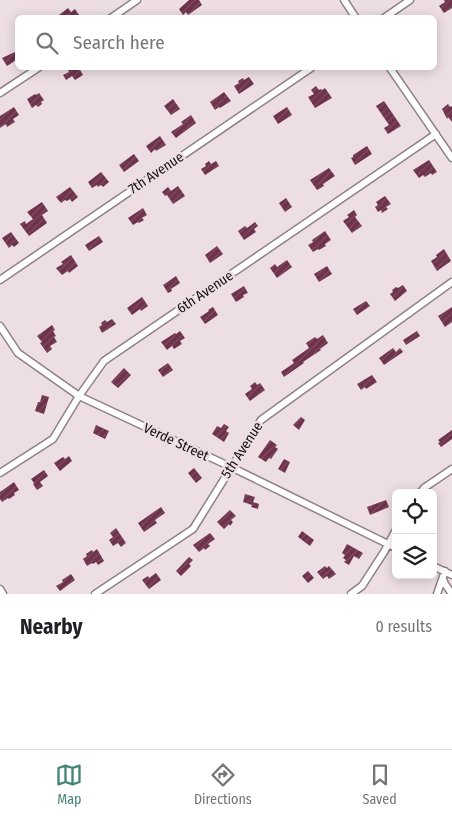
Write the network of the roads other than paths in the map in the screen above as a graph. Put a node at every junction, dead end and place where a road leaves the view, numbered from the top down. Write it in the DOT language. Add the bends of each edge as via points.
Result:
graph roads {
  1 [pos="137,0"];
  2 [pos="344,0"];
  3 [pos="410,0"];
  4 [pos="115,15"];
  5 [pos="354,15"];
  6 [pos="388,15"];
  7 [pos="35,70"];
  8 [pos="308,70"];
  9 [pos="391,70"];
  10 [pos="0,93"];
  11 [pos="436,134"];
  12 [pos="452,158"];
  13 [pos="0,280"];
  14 [pos="452,282"];
  15 [pos="0,326"];
  16 [pos="79,396"];
  17 [pos="231,467"];
  18 [pos="452,469"];
  19 [pos="0,473"];
  20 [pos="423,489"];
  21 [pos="394,534"];
  22 [pos="388,544"];
  23 [pos="392,546"];
  24 [pos="437,568"];
  25 [pos="449,573"];
  26 [pos="443,579"];
  27 [pos="0,589"];
  28 [pos="4,594"];
  29 [pos="95,594"];
  30 [pos="350,594"];
  31 [pos="436,594"];
  32 [pos="452,594"];
  1 -- 4 [label="street"];
  2 -- 5 [label="street"];
  3 -- 6 [label="street"];
  7 -- 10 [label="street"];
  8 -- 13 [label="street, 7th Avenue"];
  9 -- 11 [label="street"];
  11 -- 12 [label="street"];
  11 -- 16 [label="street, 6th Avenue" via="104,361"];
  14 -- 17 [label="street, 5th Avenue" via="261,420"];
  15 -- 16 [label="street, Verde Street" via="18,353"];
  16 -- 17 [label="street, Verde Street"];
  16 -- 19 [label="street, 6th Avenue" via="53,439"];
  17 -- 22 [label="street, Verde Street"];
  17 -- 29 [label="street, 5th Avenue" via="193,529"];
  18 -- 20 [label="street"];
  21 -- 22 [label="street"];
  22 -- 23 [label="street, Verde Street"];
  22 -- 30 [label="street" via="362,586"];
  24 -- 25 [label="street"];
  25 -- 26 [label="street"];
  26 -- 31 [label="street"];
  26 -- 32 [label="street"];
  27 -- 28 [label="street"];
}
